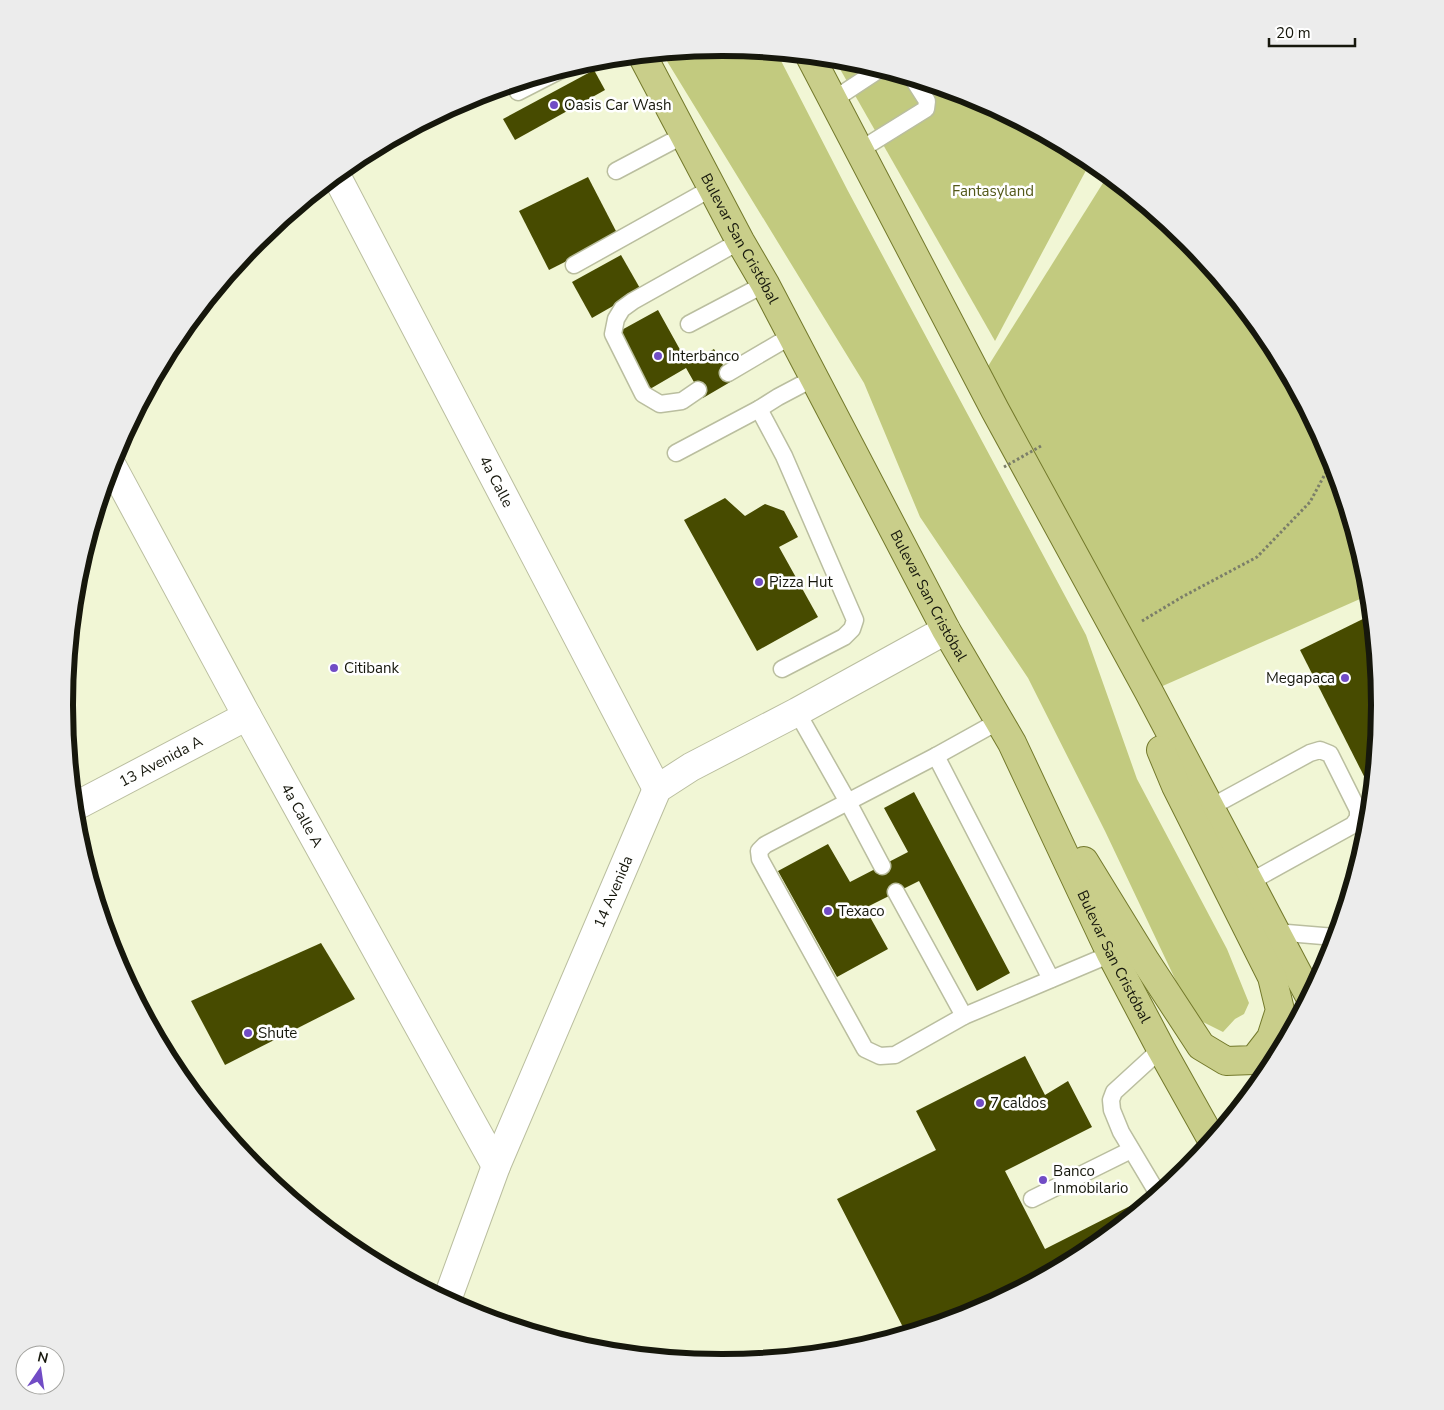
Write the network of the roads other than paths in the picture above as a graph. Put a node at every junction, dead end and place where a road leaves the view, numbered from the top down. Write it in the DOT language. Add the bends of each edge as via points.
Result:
graph roads {
  1 [pos="645,61"];
  2 [pos="814,63"];
  3 [pos="872,74"];
  4 [pos="531,85"];
  5 [pos="917,87"];
  6 [pos="518,92"];
  7 [pos="833,100"];
  8 [pos="684,135"];
  9 [pos="860,150"];
  10 [pos="616,171"];
  11 [pos="339,181"];
  12 [pos="712,188"];
  13 [pos="740,241"];
  14 [pos="574,265"];
  15 [pos="765,284"];
  16 [pos="689,324"];
  17 [pos="792,336"];
  18 [pos="728,373"];
  19 [pos="814,378"];
  20 [pos="698,390"];
  21 [pos="759,409"];
  22 [pos="676,453"];
  23 [pos="117,473"];
  24 [pos="1111,624"];
  25 [pos="946,630"];
  26 [pos="782,669"];
  27 [pos="796,712"];
  28 [pos="247,716"];
  29 [pos="1005,732"];
  30 [pos="936,756"];
  31 [pos="657,789"];
  32 [pos="848,802"];
  33 [pos="81,803"];
  34 [pos="1209,808"];
  35 [pos="882,866"];
  36 [pos="1248,883"];
  37 [pos="896,892"];
  38 [pos="1276,932"];
  39 [pos="1327,936"];
  40 [pos="1111,954"];
  41 [pos="1051,979"];
  42 [pos="1306,988"];
  43 [pos="964,1016"];
  44 [pos="1161,1049"];
  45 [pos="1209,1134"];
  46 [pos="1131,1150"];
  47 [pos="496,1166"];
  48 [pos="1155,1189"];
  49 [pos="1032,1199"];
  50 [pos="449,1293"];
  1 -- 8 [label="main road, Bulevar San Cristóbal"];
  2 -- 7 [label="main road"];
  3 -- 7 [label="lane"];
  4 -- 6 [label="lane"];
  5 -- 9 [label="lane" via="927,101 926,109"];
  7 -- 9 [label="main road"];
  8 -- 10 [label="lane"];
  8 -- 12 [label="main road, Bulevar San Cristóbal"];
  9 -- 24 [label="main road"];
  11 -- 31 [label="street, 4a Calle"];
  12 -- 13 [label="main road, Bulevar San Cristóbal"];
  12 -- 14 [label="lane"];
  13 -- 15 [label="main road, Bulevar San Cristóbal"];
  13 -- 20 [label="lane" via="633,301 616,318 613,334 643,394 660,404 682,401"];
  15 -- 16 [label="lane"];
  15 -- 17 [label="main road, Bulevar San Cristóbal"];
  17 -- 18 [label="lane"];
  17 -- 19 [label="main road, Bulevar San Cristóbal"];
  19 -- 21 [label="lane"];
  19 -- 25 [label="main road, Bulevar San Cristóbal"];
  21 -- 22 [label="lane"];
  21 -- 26 [label="lane" via="784,456 855,620 844,637"];
  23 -- 28 [label="street, 4a Calle A"];
  24 -- 29 [label="main road" via="1176,786 1272,977 1280,1010 1271,1038 1254,1060 1226,1061 1201,1046"];
  24 -- 34 [label="main road"];
  25 -- 27 [label="street"];
  25 -- 29 [label="main road, Bulevar San Cristóbal"];
  27 -- 31 [label="street" via="691,767"];
  27 -- 32 [label="lane"];
  28 -- 33 [label="street, 13 Avenida A"];
  28 -- 47 [label="street, 4a Calle A"];
  29 -- 30 [label="lane"];
  29 -- 40 [label="main road, Bulevar San Cristóbal"];
  30 -- 32 [label="lane"];
  30 -- 41 [label="lane"];
  31 -- 47 [label="street, 14 Avenida"];
  32 -- 35 [label="lane"];
  32 -- 43 [label="lane" via="765,845 759,851 760,859 865,1049 880,1056 895,1055"];
  34 -- 36 [label="main road"];
  34 -- 36 [label="lane" via="1310,753 1320,750 1330,754 1358,810 1358,818 1353,825"];
  36 -- 38 [label="main road"];
  37 -- 43 [label="lane"];
  38 -- 39 [label="lane"];
  38 -- 42 [label="main road"];
  40 -- 41 [label="lane"];
  40 -- 44 [label="main road, Bulevar San Cristóbal"];
  41 -- 43 [label="lane"];
  44 -- 45 [label="main road, Bulevar San Cristóbal"];
  44 -- 46 [label="lane" via="1114,1092 1112,1110"];
  46 -- 48 [label="lane"];
  46 -- 49 [label="lane"];
  47 -- 50 [label="street, 14 Avenida"];
}
